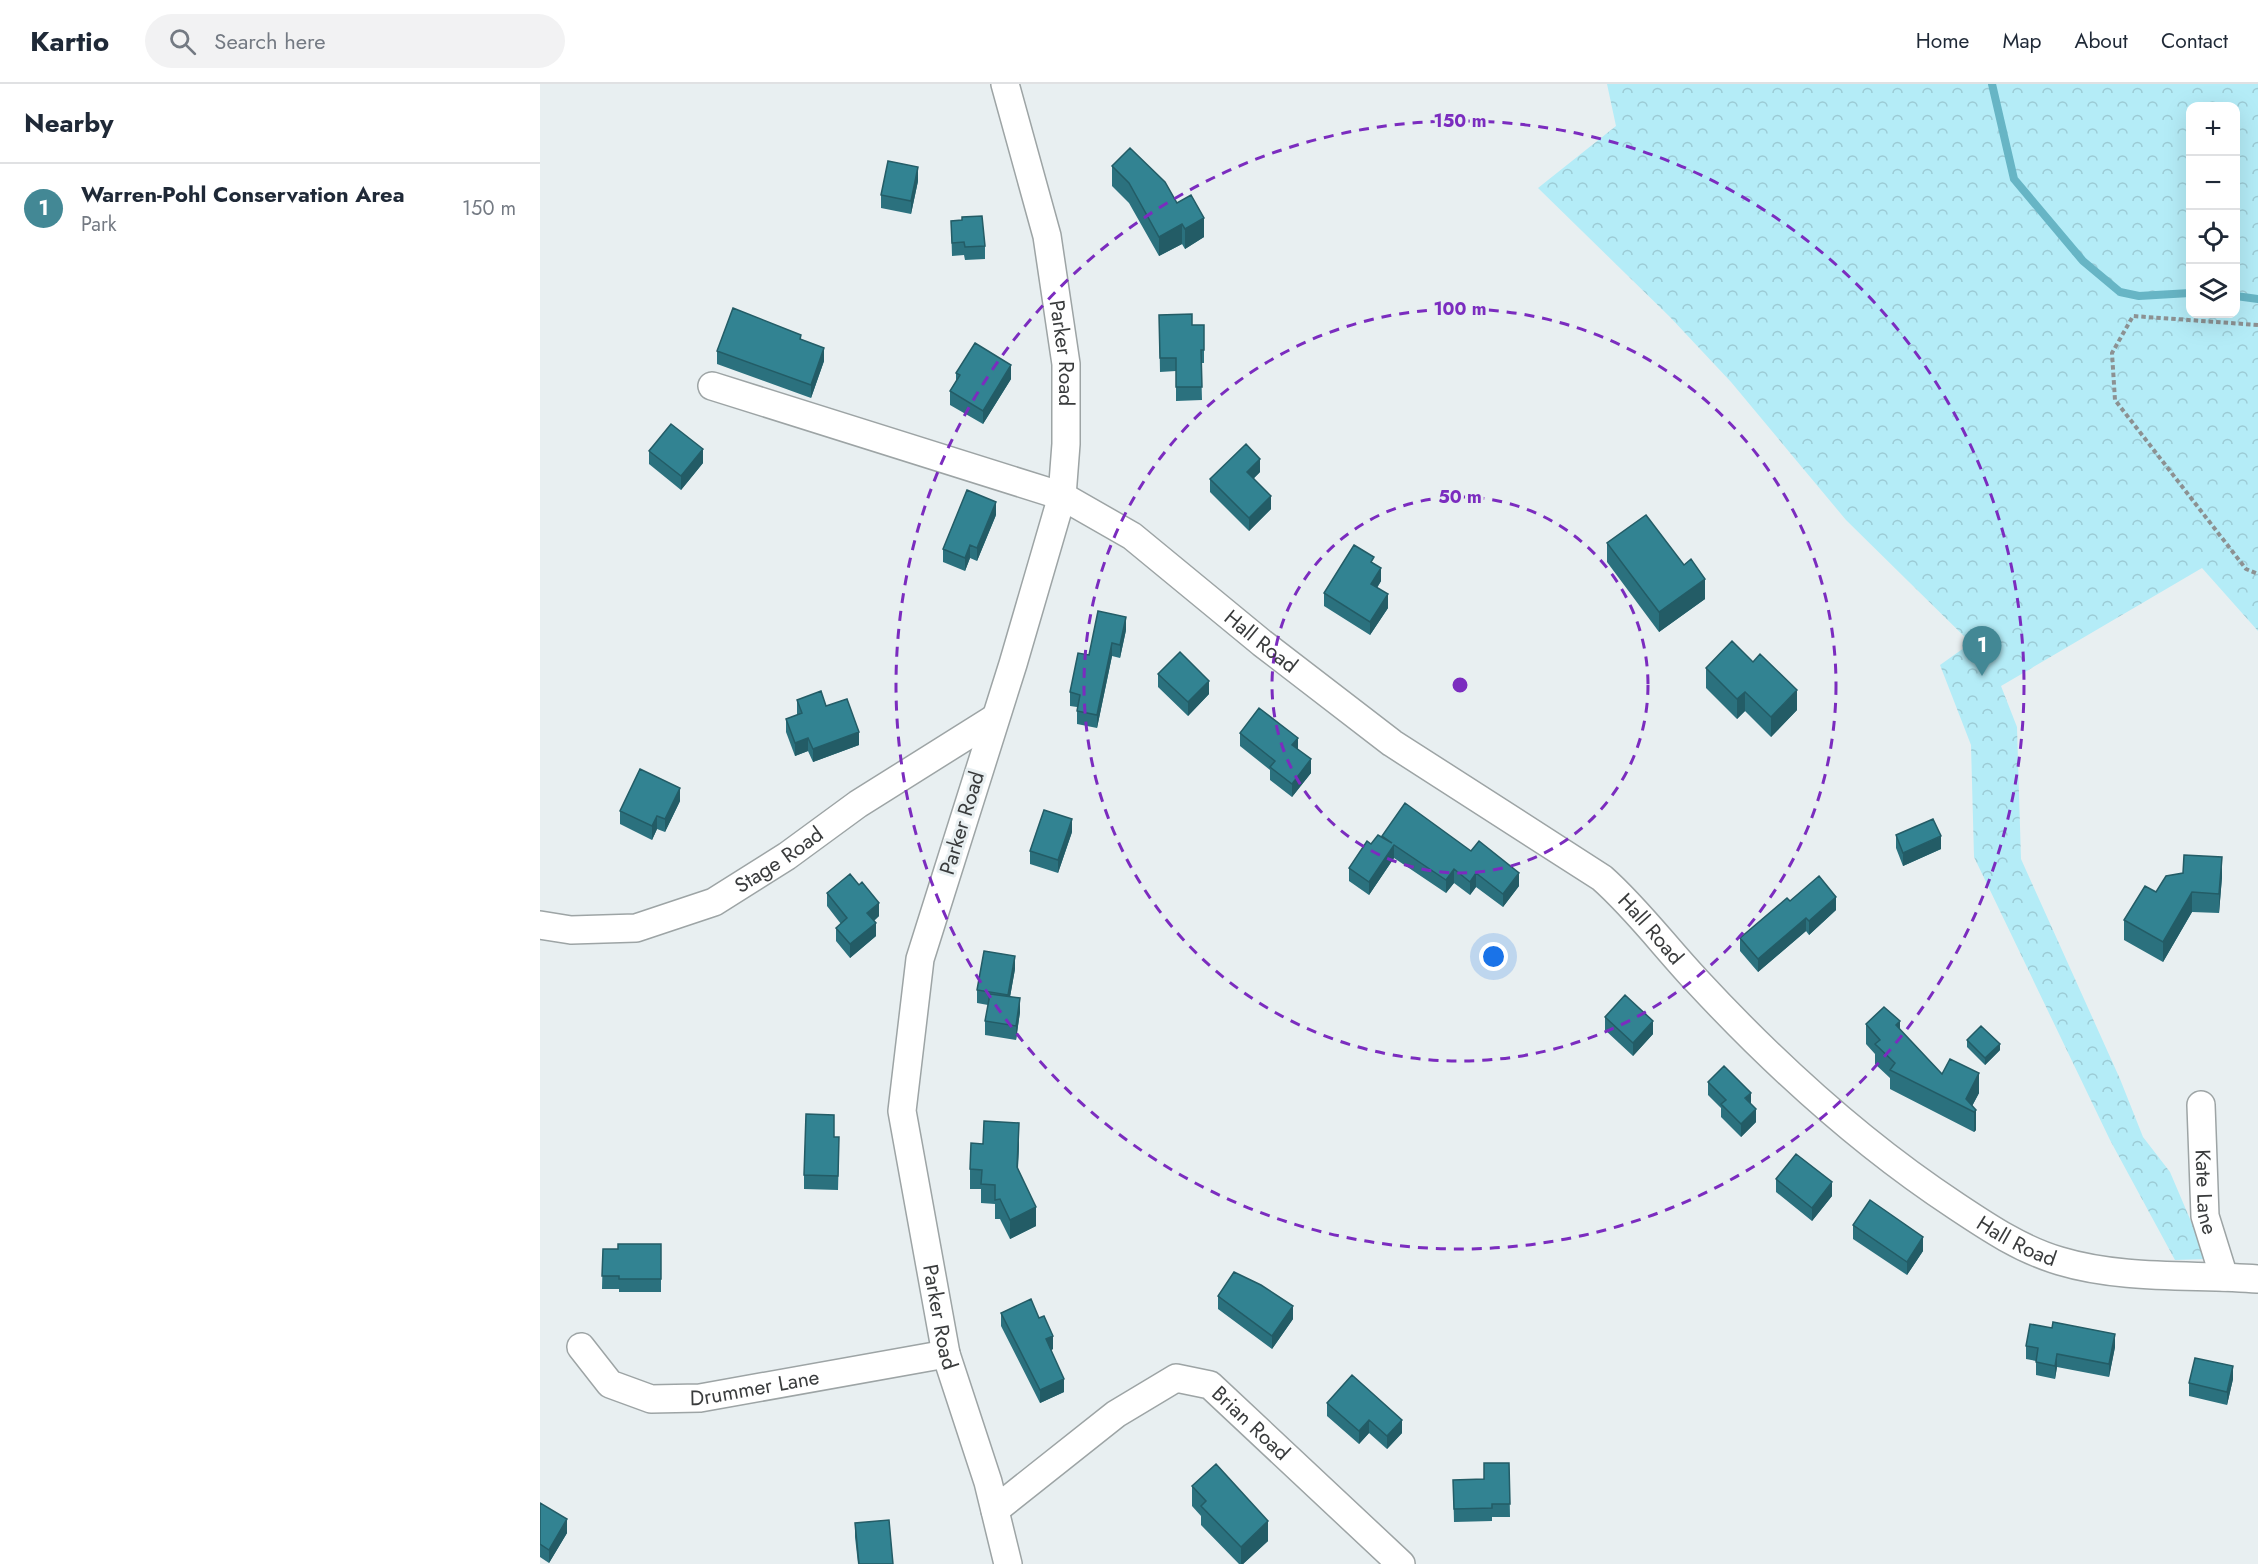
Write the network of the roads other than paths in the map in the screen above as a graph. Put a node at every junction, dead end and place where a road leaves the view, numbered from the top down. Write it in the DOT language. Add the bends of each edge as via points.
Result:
graph roads {
  1 [pos="1005,84"];
  2 [pos="712,386"];
  3 [pos="1062,496"];
  4 [pos="995,718"];
  5 [pos="540,925"];
  6 [pos="2201,1105"];
  7 [pos="2224,1277"];
  8 [pos="2258,1279"];
  9 [pos="581,1347"];
  10 [pos="946,1354"];
  11 [pos="995,1510"];
  12 [pos="1008,1564"];
  13 [pos="1401,1564"];
  1 -- 3 [label="street, Parker Road" via="1047,236 1066,364"];
  2 -- 3 [label="street, Hall Road"];
  3 -- 4 [label="street, Parker Road"];
  3 -- 7 [label="street, Hall Road" via="1132,536 1392,744 1602,878 1626,900 1698,984 1825,1108 1926,1186 2004,1237 2059,1261 2122,1272"];
  4 -- 5 [label="street, Stage Road" via="858,804 787,856 714,902 636,928 571,930"];
  4 -- 10 [label="street, Parker Road" via="920,960 902,1111"];
  6 -- 7 [label="street, Kate Lane" via="2205,1216"];
  7 -- 8 [label="street, Hall Road"];
  9 -- 10 [label="street, Drummer Lane" via="610,1384 651,1399 700,1398"];
  10 -- 11 [label="street, Parker Road"];
  11 -- 12 [label="street, Parker Road"];
  11 -- 13 [label="street, Brian Road" via="1116,1414 1176,1378 1210,1385"];
}
